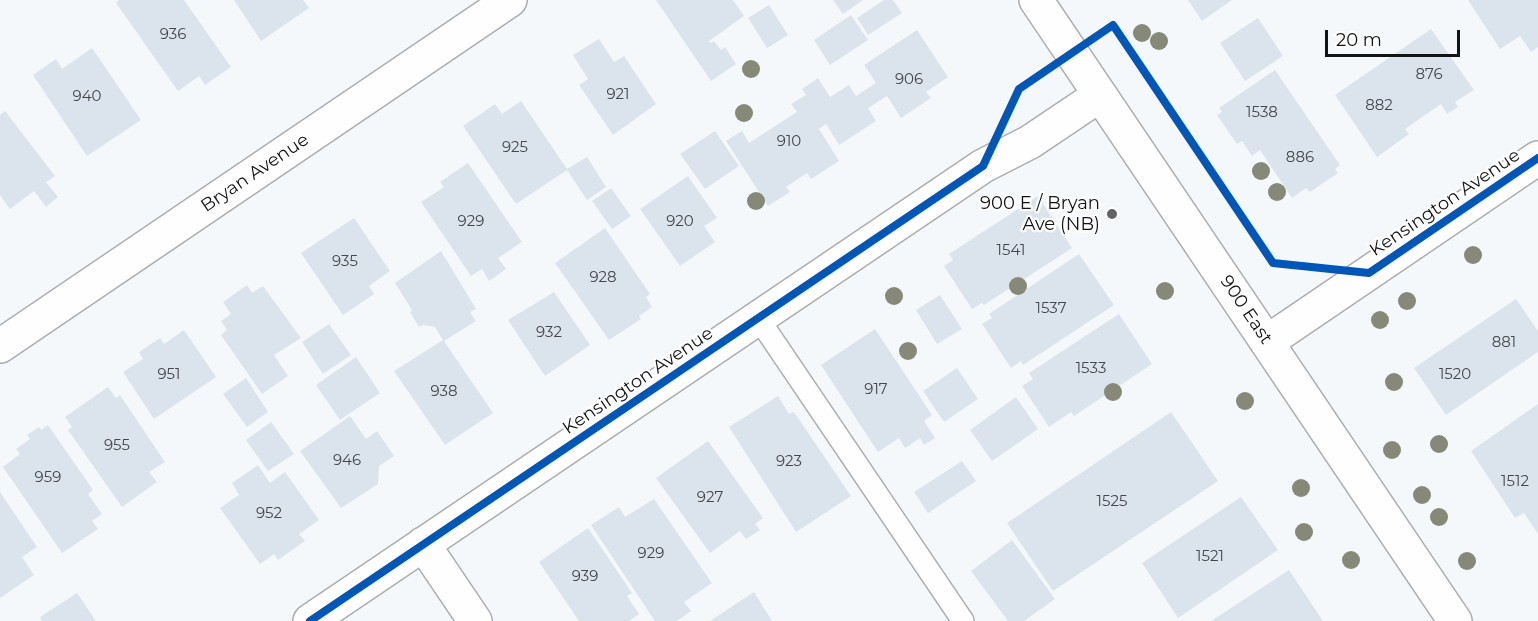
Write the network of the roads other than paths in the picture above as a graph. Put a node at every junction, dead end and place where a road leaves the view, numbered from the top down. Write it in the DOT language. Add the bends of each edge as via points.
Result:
graph roads {
  1 [pos="510,0"];
  2 [pos="1036,0"];
  3 [pos="1100,95"];
  4 [pos="1538,158"];
  5 [pos="758,318"];
  6 [pos="1267,342"];
  7 [pos="0,346"];
  8 [pos="423,544"];
  9 [pos="310,621"];
  10 [pos="475,621"];
  11 [pos="963,621"];
  12 [pos="1455,621"];
  1 -- 7 [label="street, Bryan Avenue"];
  2 -- 3 [label="street, 900 East"];
  3 -- 5 [label="street, Kensington Avenue" via="1030,142 983,166"];
  3 -- 6 [label="street, 900 East"];
  4 -- 6 [label="street, Kensington Avenue"];
  5 -- 8 [label="street, Kensington Avenue"];
  5 -- 11 [label="lane"];
  6 -- 12 [label="street, 900 East"];
  8 -- 9 [label="street, Kensington Avenue"];
  8 -- 10 [label="street"];
}
